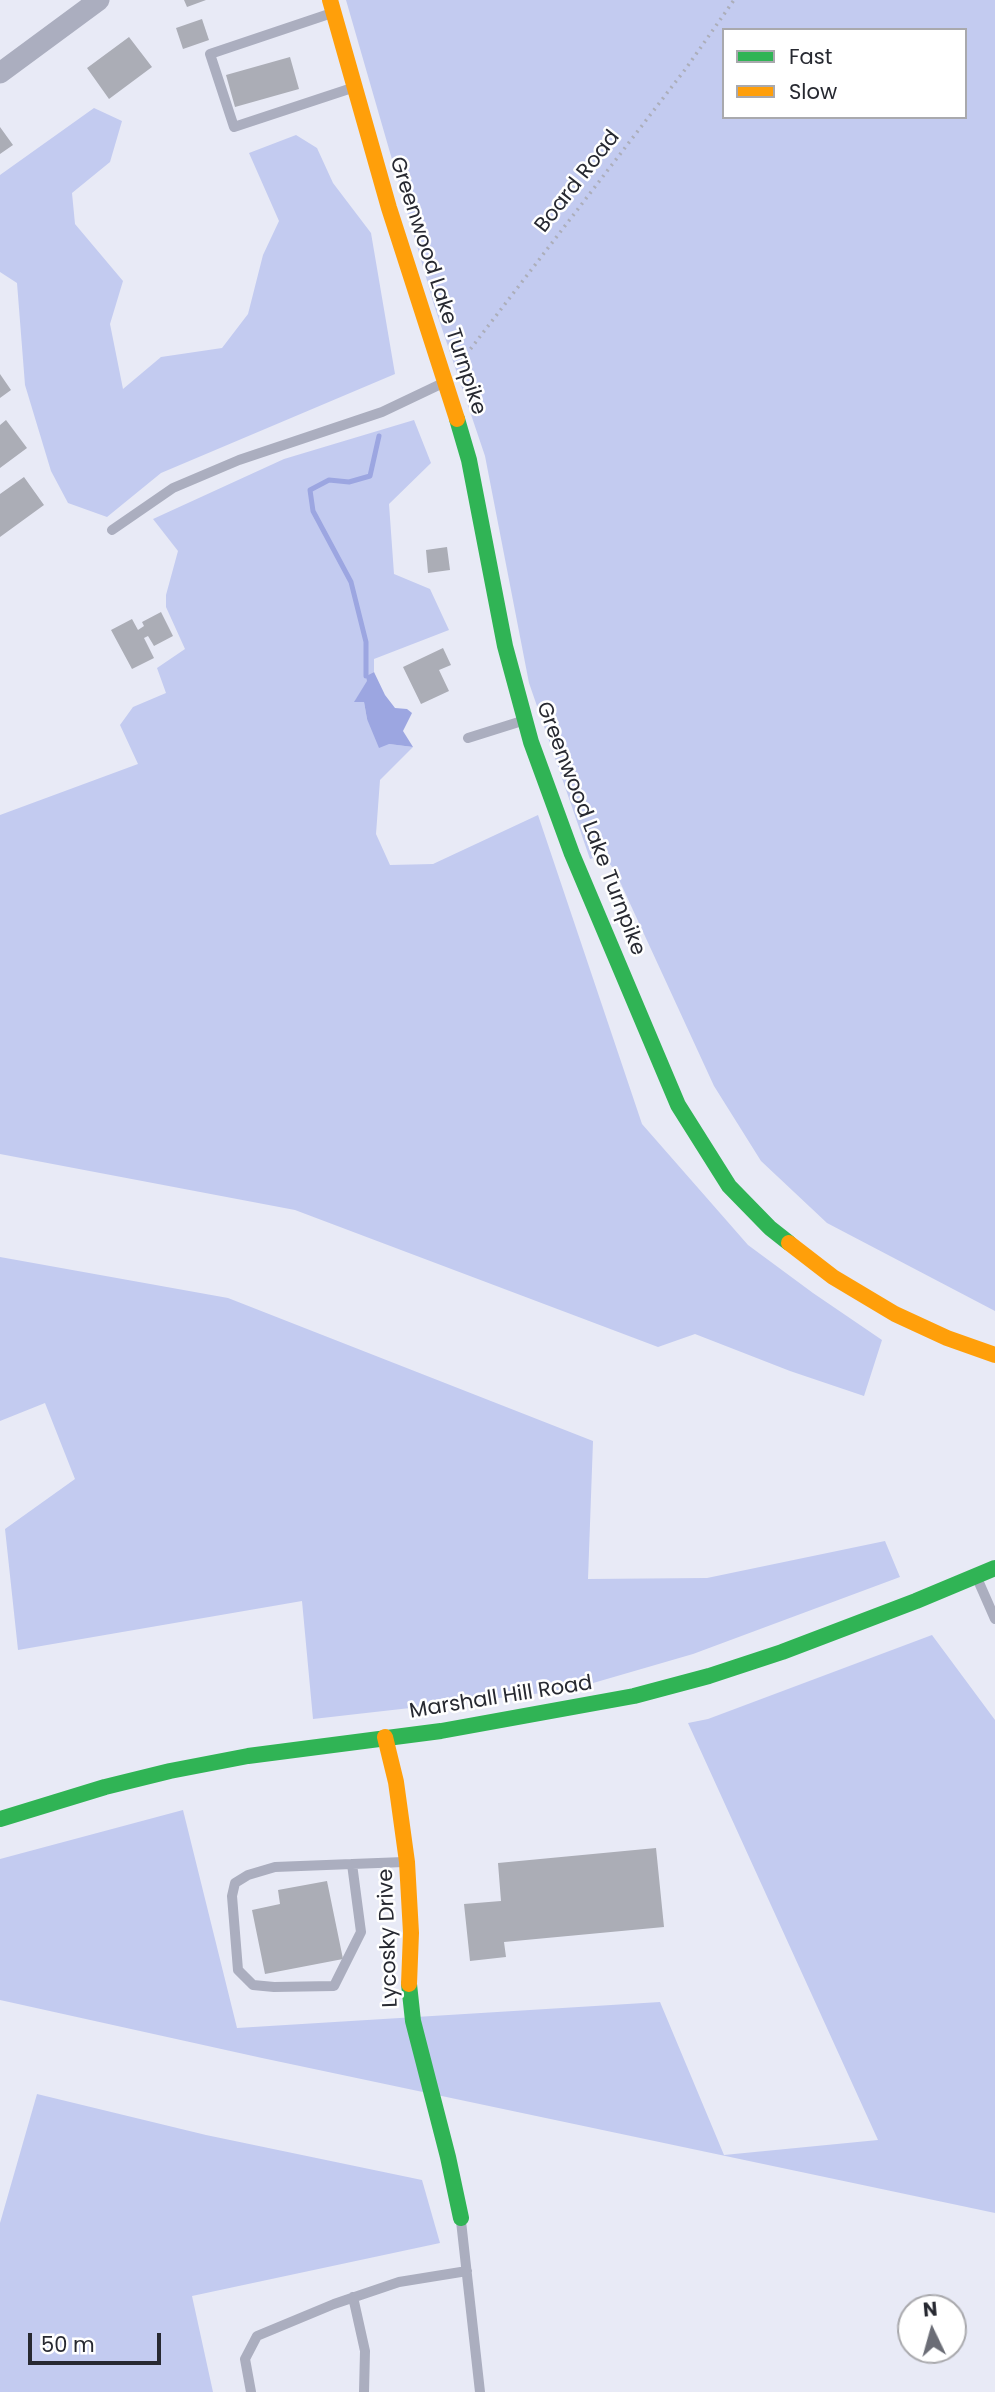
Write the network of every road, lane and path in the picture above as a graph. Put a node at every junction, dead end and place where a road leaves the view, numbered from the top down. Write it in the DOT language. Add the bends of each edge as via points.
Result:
graph roads {
  1 [pos="99,0"];
  2 [pos="734,0"];
  3 [pos="332,6"];
  4 [pos="0,73"];
  5 [pos="355,87"];
  6 [pos="445,382"];
  7 [pos="112,530"];
  8 [pos="524,720"];
  9 [pos="468,738"];
  10 [pos="995,1355"];
  11 [pos="995,1568"];
  12 [pos="976,1576"];
  13 [pos="995,1619"];
  14 [pos="385,1737"];
  15 [pos="0,1819"];
  16 [pos="407,1862"];
  17 [pos="352,1864"];
  18 [pos="461,2218"];
  19 [pos="467,2271"];
  20 [pos="353,2297"];
  21 [pos="251,2392"];
  22 [pos="364,2392"];
  23 [pos="480,2392"];
  1 -- 4 [label="street"];
  2 -- 6 [label="path, Board Road"];
  3 -- 5 [label="main road, Greenwood Lake Turnpike"];
  3 -- 5 [label="lane" via="209,54 234,127"];
  5 -- 6 [label="main road, Greenwood Lake Turnpike"];
  6 -- 7 [label="lane" via="382,412 239,460 173,488"];
  6 -- 8 [label="main road, Greenwood Lake Turnpike" via="469,460"];
  8 -- 9 [label="lane"];
  8 -- 10 [label="main road, Greenwood Lake Turnpike" via="572,855 659,1063 678,1105 729,1186 770,1228 833,1277 895,1314"];
  11 -- 12 [label="main road, Marshall Hill Road"];
  12 -- 13 [label="lane"];
  12 -- 14 [label="main road, Marshall Hill Road" via="709,1676 538,1715"];
  14 -- 15 [label="main road, Marshall Hill Road" via="170,1771"];
  14 -- 16 [label="main road, Lycosky Drive"];
  16 -- 17 [label="lane"];
  16 -- 18 [label="main road, Lycosky Drive" via="413,2021"];
  17 -- 17 [label="lane" via="361,1932 334,1986 253,1985 238,1970 235,1883 275,1867"];
  18 -- 19 [label="lane"];
  19 -- 20 [label="lane" via="399,2282"];
  19 -- 23 [label="lane"];
  20 -- 21 [label="lane" via="257,2336 245,2359"];
  20 -- 22 [label="lane" via="365,2351"];
}
